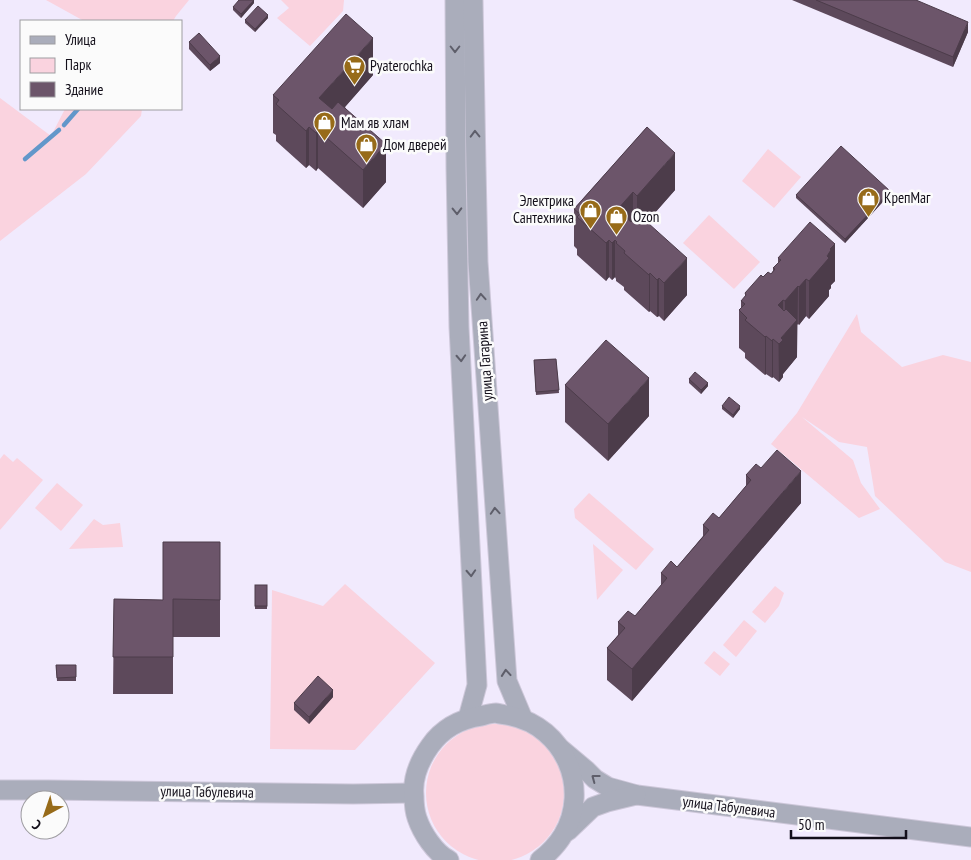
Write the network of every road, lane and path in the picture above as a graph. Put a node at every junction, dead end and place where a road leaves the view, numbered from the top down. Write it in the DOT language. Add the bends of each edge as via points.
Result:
graph roads {
  1 [pos="455,0"];
  2 [pos="473,0"];
  3 [pos="468,718"];
  4 [pos="523,719"];
  5 [pos="561,749"];
  6 [pos="0,790"];
  7 [pos="413,793"];
  8 [pos="637,795"];
  9 [pos="563,836"];
  10 [pos="971,836"];
  11 [pos="446,859"];
  12 [pos="540,860"];
  1 -- 3 [label="street, улица Гагарина, one-way" via="459,327 477,685"];
  4 -- 2 [label="street, улица Гагарина, one-way" via="507,681 478,262"];
  3 -- 4 [label="street" via="496,713"];
  3 -- 7 [label="street" via="450,726 423,755"];
  4 -- 5 [label="street" via="544,731"];
  8 -- 5 [label="street, улица Табулевича, one-way" via="608,787"];
  5 -- 9 [label="street" via="574,783 574,801"];
  6 -- 7 [label="street, улица Табулевича"];
  7 -- 11 [label="street" via="420,825 428,840"];
  8 -- 9 [label="street, улица Табулевича" via="592,807"];
  8 -- 10 [label="street, улица Табулевича"];
  9 -- 12 [label="street, улица Табулевича"];
}
